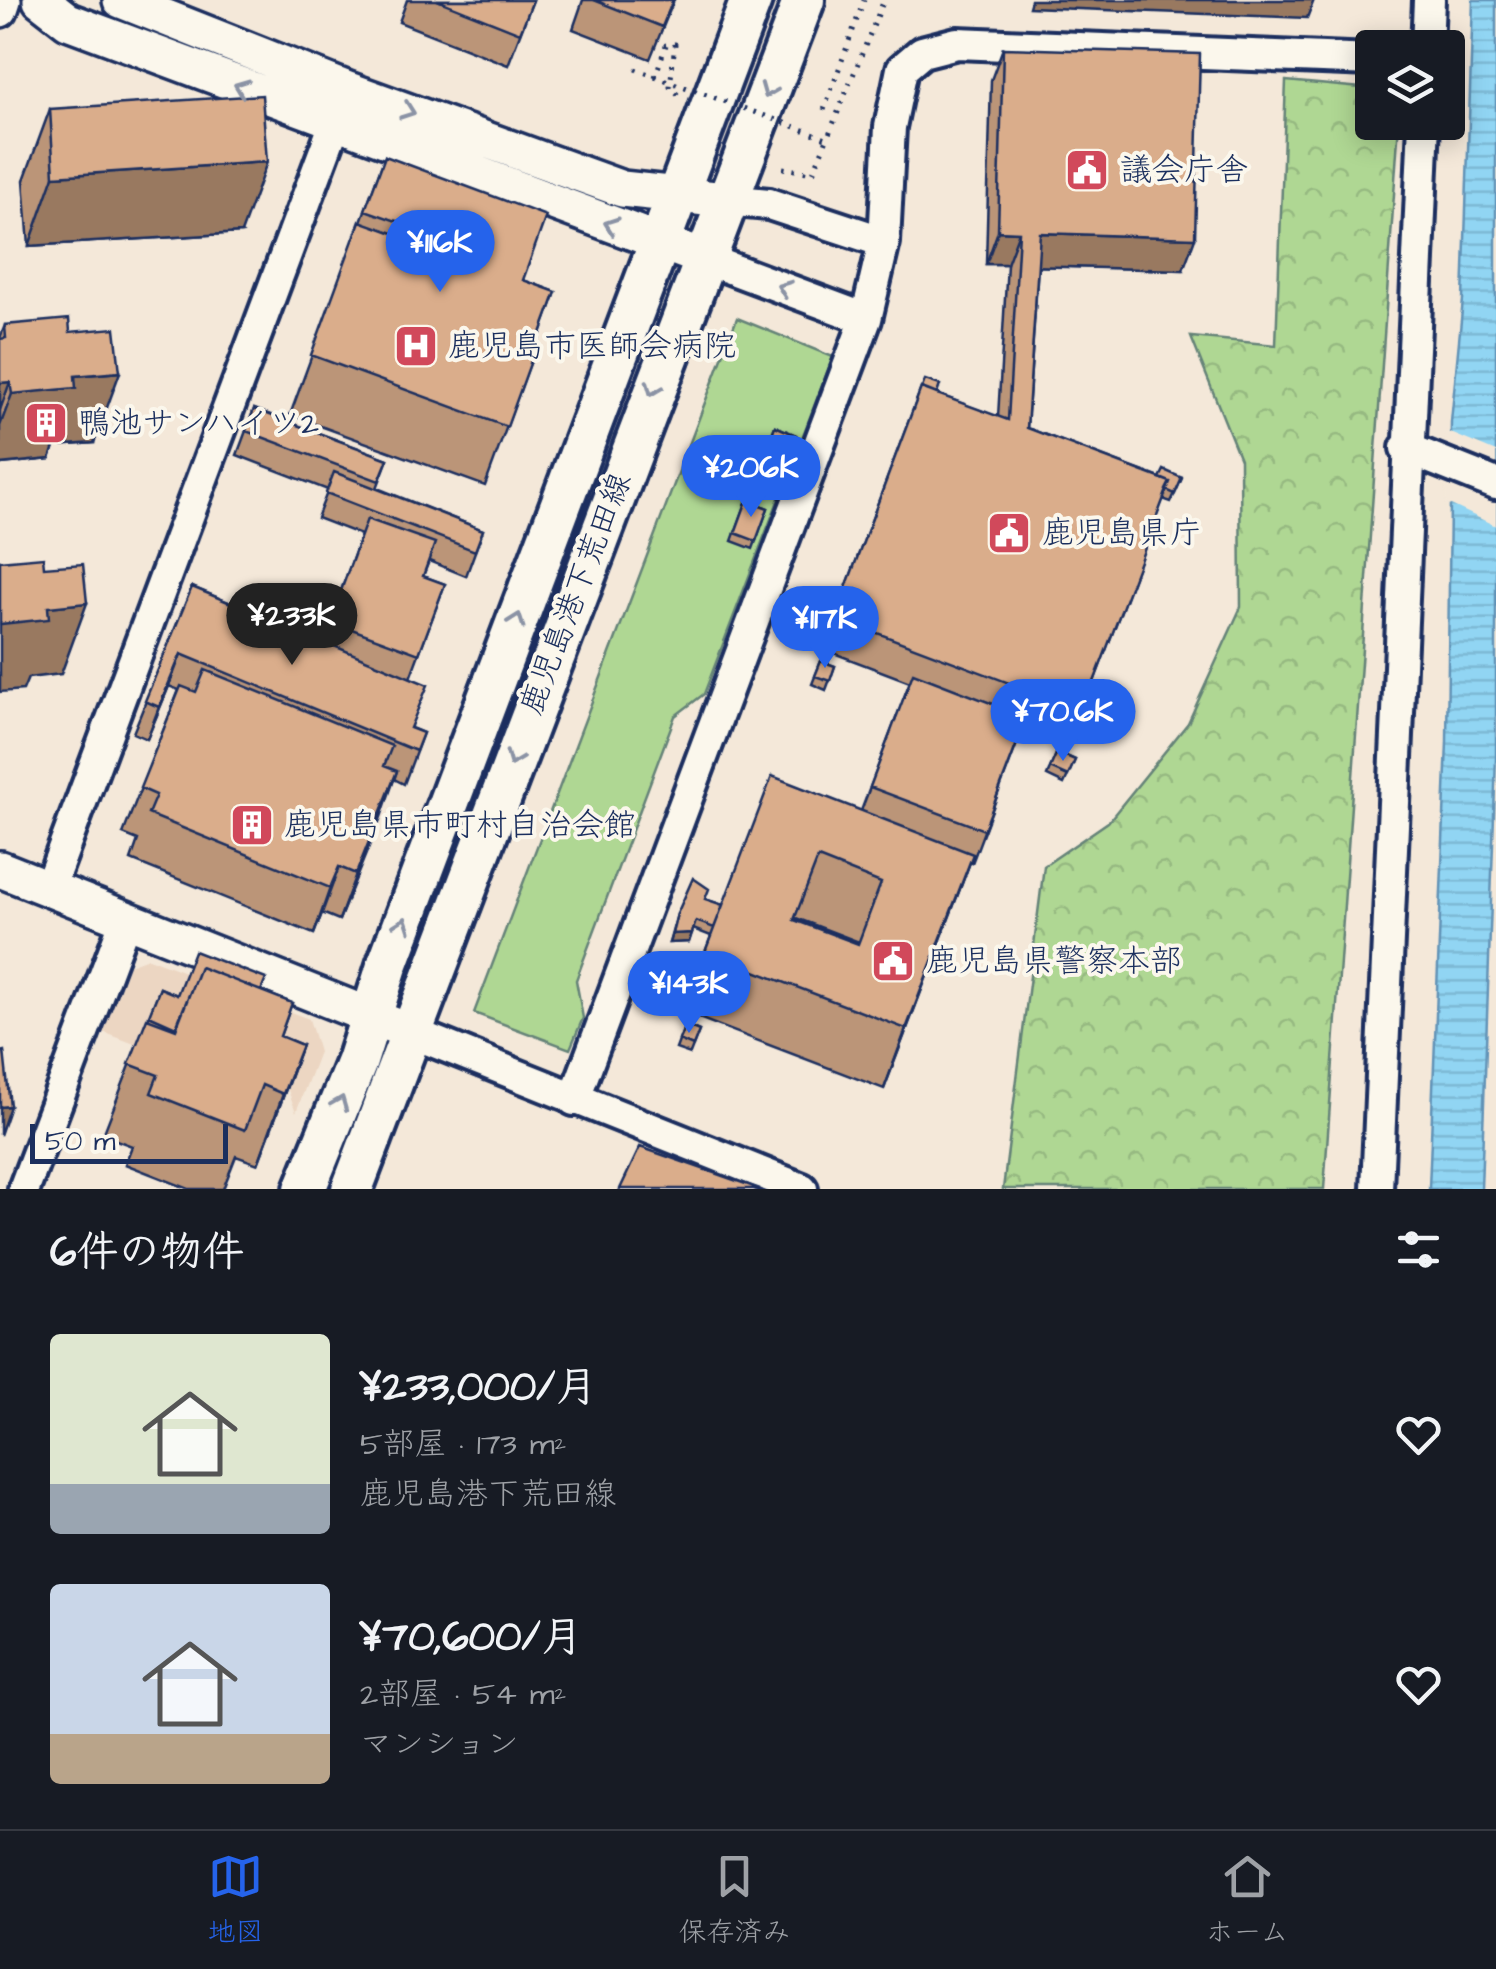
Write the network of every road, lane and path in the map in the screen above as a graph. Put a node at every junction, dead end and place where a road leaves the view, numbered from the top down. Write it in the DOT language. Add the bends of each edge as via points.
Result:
graph roads {
  1 [pos="3,0"];
  2 [pos="41,0"];
  3 [pos="121,0"];
  4 [pos="752,0"];
  5 [pos="804,0"];
  6 [pos="864,0"];
  7 [pos="884,0"];
  8 [pos="1429,0"];
  9 [pos="0,8"];
  10 [pos="1428,30"];
  11 [pos="1355,59"];
  12 [pos="635,69"];
  13 [pos="655,77"];
  14 [pos="348,90"];
  15 [pos="685,102"];
  16 [pos="824,110"];
  17 [pos="335,124"];
  18 [pos="829,139"];
  19 [pos="1424,140"];
  20 [pos="782,168"];
  21 [pos="678,194"];
  22 [pos="725,200"];
  23 [pos="884,242"];
  24 [pos="660,243"];
  25 [pos="703,258"];
  26 [pos="866,319"];
  27 [pos="1420,454"];
  28 [pos="1496,484"];
  29 [pos="0,869"];
  30 [pos="49,888"];
  31 [pos="126,918"];
  32 [pos="371,1016"];
  33 [pos="410,1032"];
  34 [pos="574,1100"];
  35 [pos="24,1189"];
  36 [pos="305,1189"];
  37 [pos="352,1189"];
  38 [pos="802,1189"];
  39 [pos="1377,1189"];
  1 -- 9 [label="street"];
  17 -- 2 [label="street, one-way" via="68,21"];
  3 -- 14 [label="street"];
  4 -- 21 [label="main road, 鹿児島港下荒田線"];
  5 -- 22 [label="main road, 鹿児島港下荒田線, one-way"];
  6 -- 16 [label="path"];
  7 -- 18 [label="path"];
  8 -- 10 [label="street"];
  11 -- 23 [label="street" via="940,45 910,58 898,84"];
  12 -- 13 [label="path, bridge"];
  13 -- 15 [label="path" via="666,45 675,44 670,87"];
  13 -- 18 [label="path, bridge"];
  14 -- 17 [label="street"];
  14 -- 21 [label="street, one-way" via="622,189"];
  24 -- 17 [label="street, one-way"];
  17 -- 30 [label="street"];
  18 -- 20 [label="path" via="814,173"];
  19 -- 27 [label="street"];
  21 -- 22 [label="street"];
  21 -- 24 [label="main road, 鹿児島港下荒田線"];
  22 -- 23 [label="street" via="769,204"];
  22 -- 25 [label="main road, 鹿児島港下荒田線"];
  23 -- 26 [label="street"];
  24 -- 25 [label="street"];
  32 -- 24 [label="main road, 鹿児島港下荒田線, one-way"];
  26 -- 25 [label="street, one-way"];
  25 -- 33 [label="main road, 鹿児島港下荒田線, one-way"];
  26 -- 34 [label="street"];
  27 -- 28 [label="street"];
  27 -- 39 [label="street"];
  29 -- 30 [label="street"];
  30 -- 31 [label="street"];
  31 -- 32 [label="street"];
  31 -- 35 [label="street"];
  32 -- 33 [label="street"];
  36 -- 32 [label="main road, 鹿児島港下荒田線, one-way"];
  33 -- 34 [label="street"];
  33 -- 37 [label="main road, 鹿児島港下荒田線"];
  34 -- 38 [label="street"];
}
